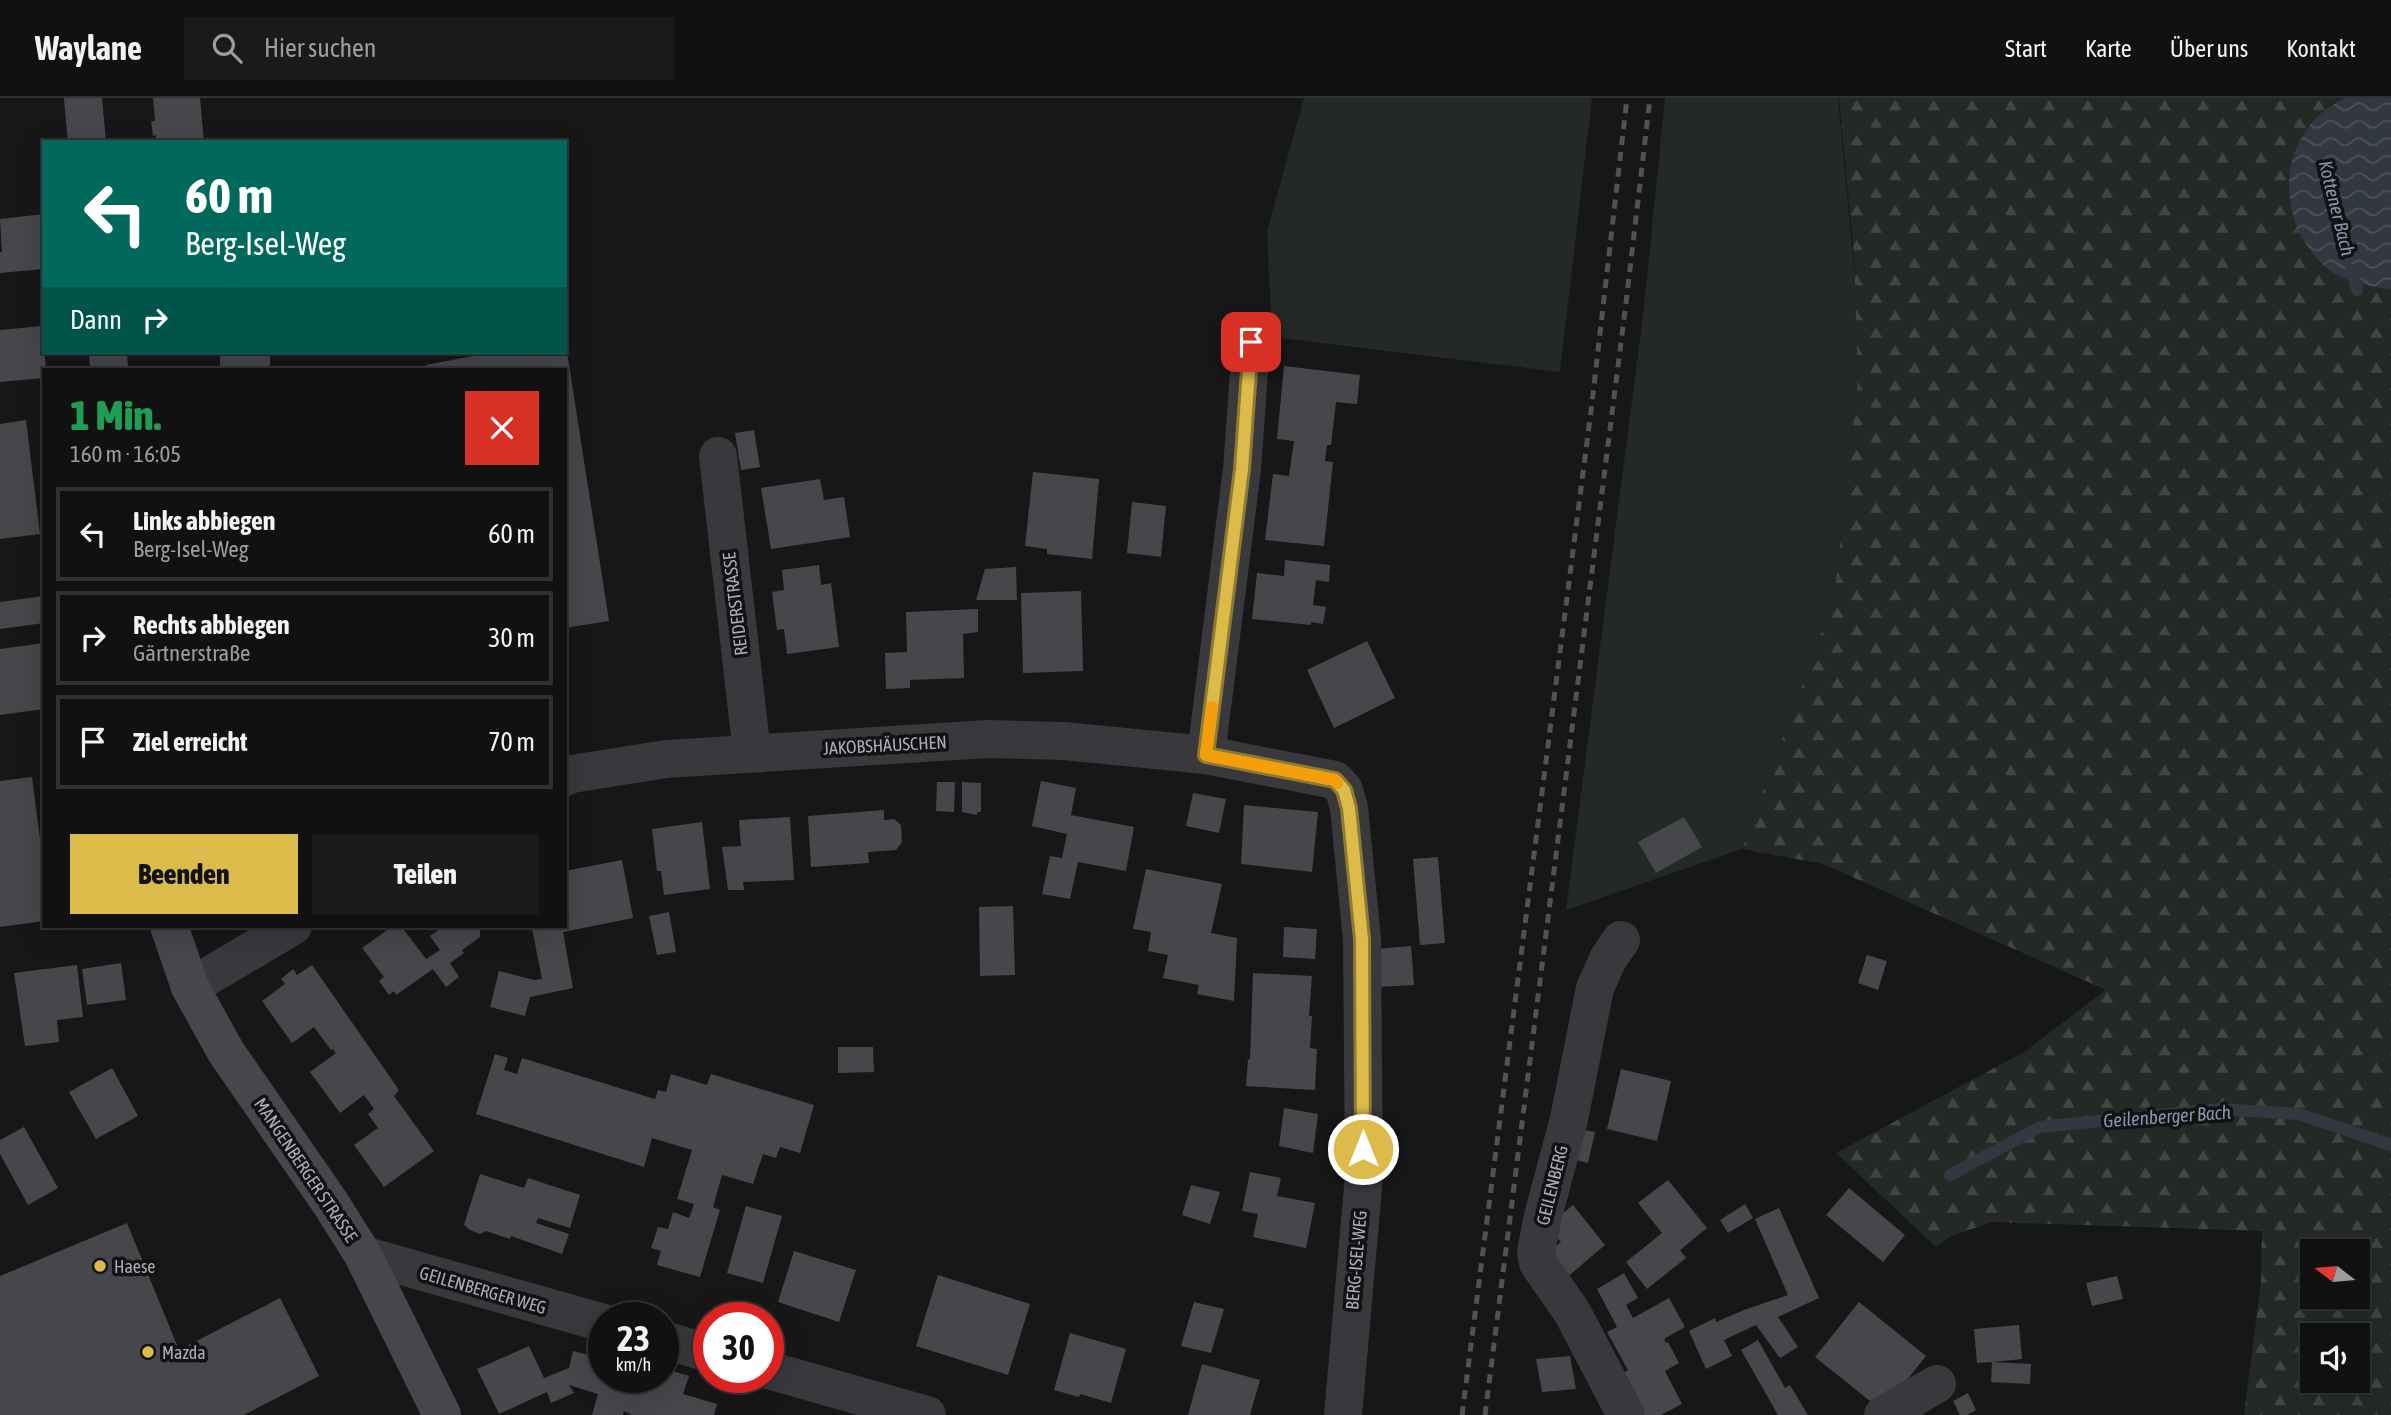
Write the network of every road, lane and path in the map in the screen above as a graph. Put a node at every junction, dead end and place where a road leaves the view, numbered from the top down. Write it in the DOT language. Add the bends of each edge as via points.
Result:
graph roads {
  1 [pos="83,98"];
  2 [pos="87,140"];
  3 [pos="1251,342"];
  4 [pos="718,456"];
  5 [pos="752,753"];
  6 [pos="1206,755"];
  7 [pos="567,776"];
  8 [pos="170,928"];
  9 [pos="290,928"];
  10 [pos="1621,940"];
  11 [pos="190,987"];
  12 [pos="363,1255"];
  13 [pos="588,1319"];
  14 [pos="784,1375"];
  15 [pos="1937,1384"];
  16 [pos="442,1415"];
  17 [pos="927,1415"];
  18 [pos="1343,1415"];
  19 [pos="1626,1415"];
  20 [pos="1883,1415"];
  1 -- 2 [label="main road"];
  3 -- 6 [label="street" via="1242,469"];
  4 -- 5 [label="street, REIDERSTRASSE"];
  5 -- 6 [label="street, JAKOBSHÄUSCHEN" via="988,739 1064,741"];
  5 -- 7 [label="street, JAKOBSHÄUSCHEN" via="666,759"];
  6 -- 18 [label="street, BERG-ISEL-WEG" via="1335,780 1344,790 1349,808 1362,939 1364,1175"];
  8 -- 11 [label="main road, MANGENBERGER STRASSE"];
  9 -- 11 [label="street"];
  10 -- 19 [label="street, GEILENBERG" via="1595,988 1536,1252 1538,1263 1572,1312"];
  11 -- 12 [label="main road, MANGENBERGER STRASSE" via="226,1052"];
  12 -- 13 [label="street, GEILENBERGER WEG"];
  12 -- 16 [label="main road, MANGENBERGER STRASSE"];
  14 -- 17 [label="street"];
  15 -- 20 [label="street"];
}
